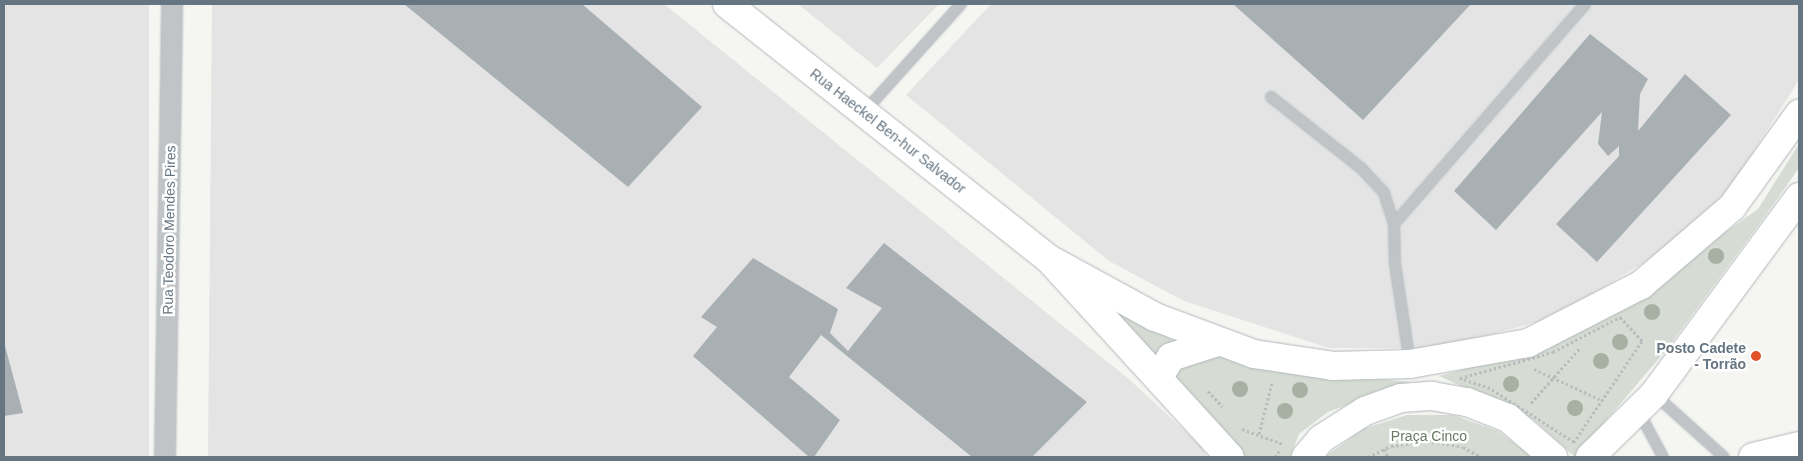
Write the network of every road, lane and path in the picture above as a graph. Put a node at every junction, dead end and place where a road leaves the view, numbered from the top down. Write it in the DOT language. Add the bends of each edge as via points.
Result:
graph roads {
  1 [pos="172,4"];
  2 [pos="727,4"];
  3 [pos="961,4"];
  4 [pos="1585,4"];
  5 [pos="1271,97"];
  6 [pos="864,112"];
  7 [pos="1799,114"];
  8 [pos="1799,197"];
  9 [pos="1394,224"];
  10 [pos="1049,258"];
  11 [pos="1596,329"];
  12 [pos="1214,343"];
  13 [pos="1518,362"];
  14 [pos="1410,364"];
  15 [pos="1159,377"];
  16 [pos="1554,378"];
  17 [pos="1273,380"];
  18 [pos="1415,397"];
  19 [pos="1599,399"];
  20 [pos="1646,401"];
  21 [pos="1526,409"];
  22 [pos="1235,427"];
  23 [pos="1259,434"];
  24 [pos="1283,444"];
  25 [pos="1799,446"];
  26 [pos="1384,449"];
  27 [pos="165,457"];
  28 [pos="1230,457"];
  29 [pos="1306,457"];
  30 [pos="1368,457"];
  31 [pos="1388,457"];
  32 [pos="1481,457"];
  33 [pos="1553,457"];
  34 [pos="1590,457"];
  35 [pos="1663,457"];
  36 [pos="1724,457"];
  37 [pos="1753,457"];
  1 -- 27 [label="street, Rua Teodoro Mendes Pires"];
  2 -- 6 [label="street, Rua Haeckel Ben-hur Salvador"];
  3 -- 6 [label="lane"];
  4 -- 9 [label="lane"];
  5 -- 9 [label="lane" via="1361,168 1384,192"];
  6 -- 10 [label="street, Rua Haeckel Ben-hur Salvador"];
  7 -- 14 [label="street, Rua Haeckel Ben-hur Salvador" via="1732,207 1641,285 1528,343"];
  8 -- 20 [label="street"];
  9 -- 14 [label="lane" via="1395,264"];
  10 -- 12 [label="street, Rua Haeckel Ben-hur Salvador" via="1155,317"];
  10 -- 15 [label="street, Rua Haeckel Ben-hur Salvador"];
  11 -- 13 [label="path" via="1553,352"];
  11 -- 16 [label="path"];
  11 -- 19 [label="path" via="1620,317 1642,340"];
  12 -- 14 [label="street, Rua Haeckel Ben-hur Salvador" via="1254,354 1333,366"];
  12 -- 15 [label="street" via="1171,357"];
  13 -- 16 [label="path"];
  13 -- 21 [label="path" via="1460,378"];
  14 -- 18 [label="street"];
  15 -- 28 [label="street, Rua Haeckel Ben-hur Salvador"];
  16 -- 19 [label="path"];
  16 -- 21 [label="path"];
  17 -- 23 [label="path"];
  18 -- 29 [label="street" via="1364,411 1321,439"];
  18 -- 33 [label="street" via="1467,402 1508,418"];
  19 -- 21 [label="path" via="1574,442"];
  20 -- 34 [label="street"];
  20 -- 35 [label="lane"];
  20 -- 36 [label="lane"];
  22 -- 23 [label="path"];
  23 -- 24 [label="path"];
  25 -- 37 [label="street"];
  26 -- 30 [label="path"];
  26 -- 31 [label="path"];
  26 -- 32 [label="path" via="1427,441 1463,447"];
}
